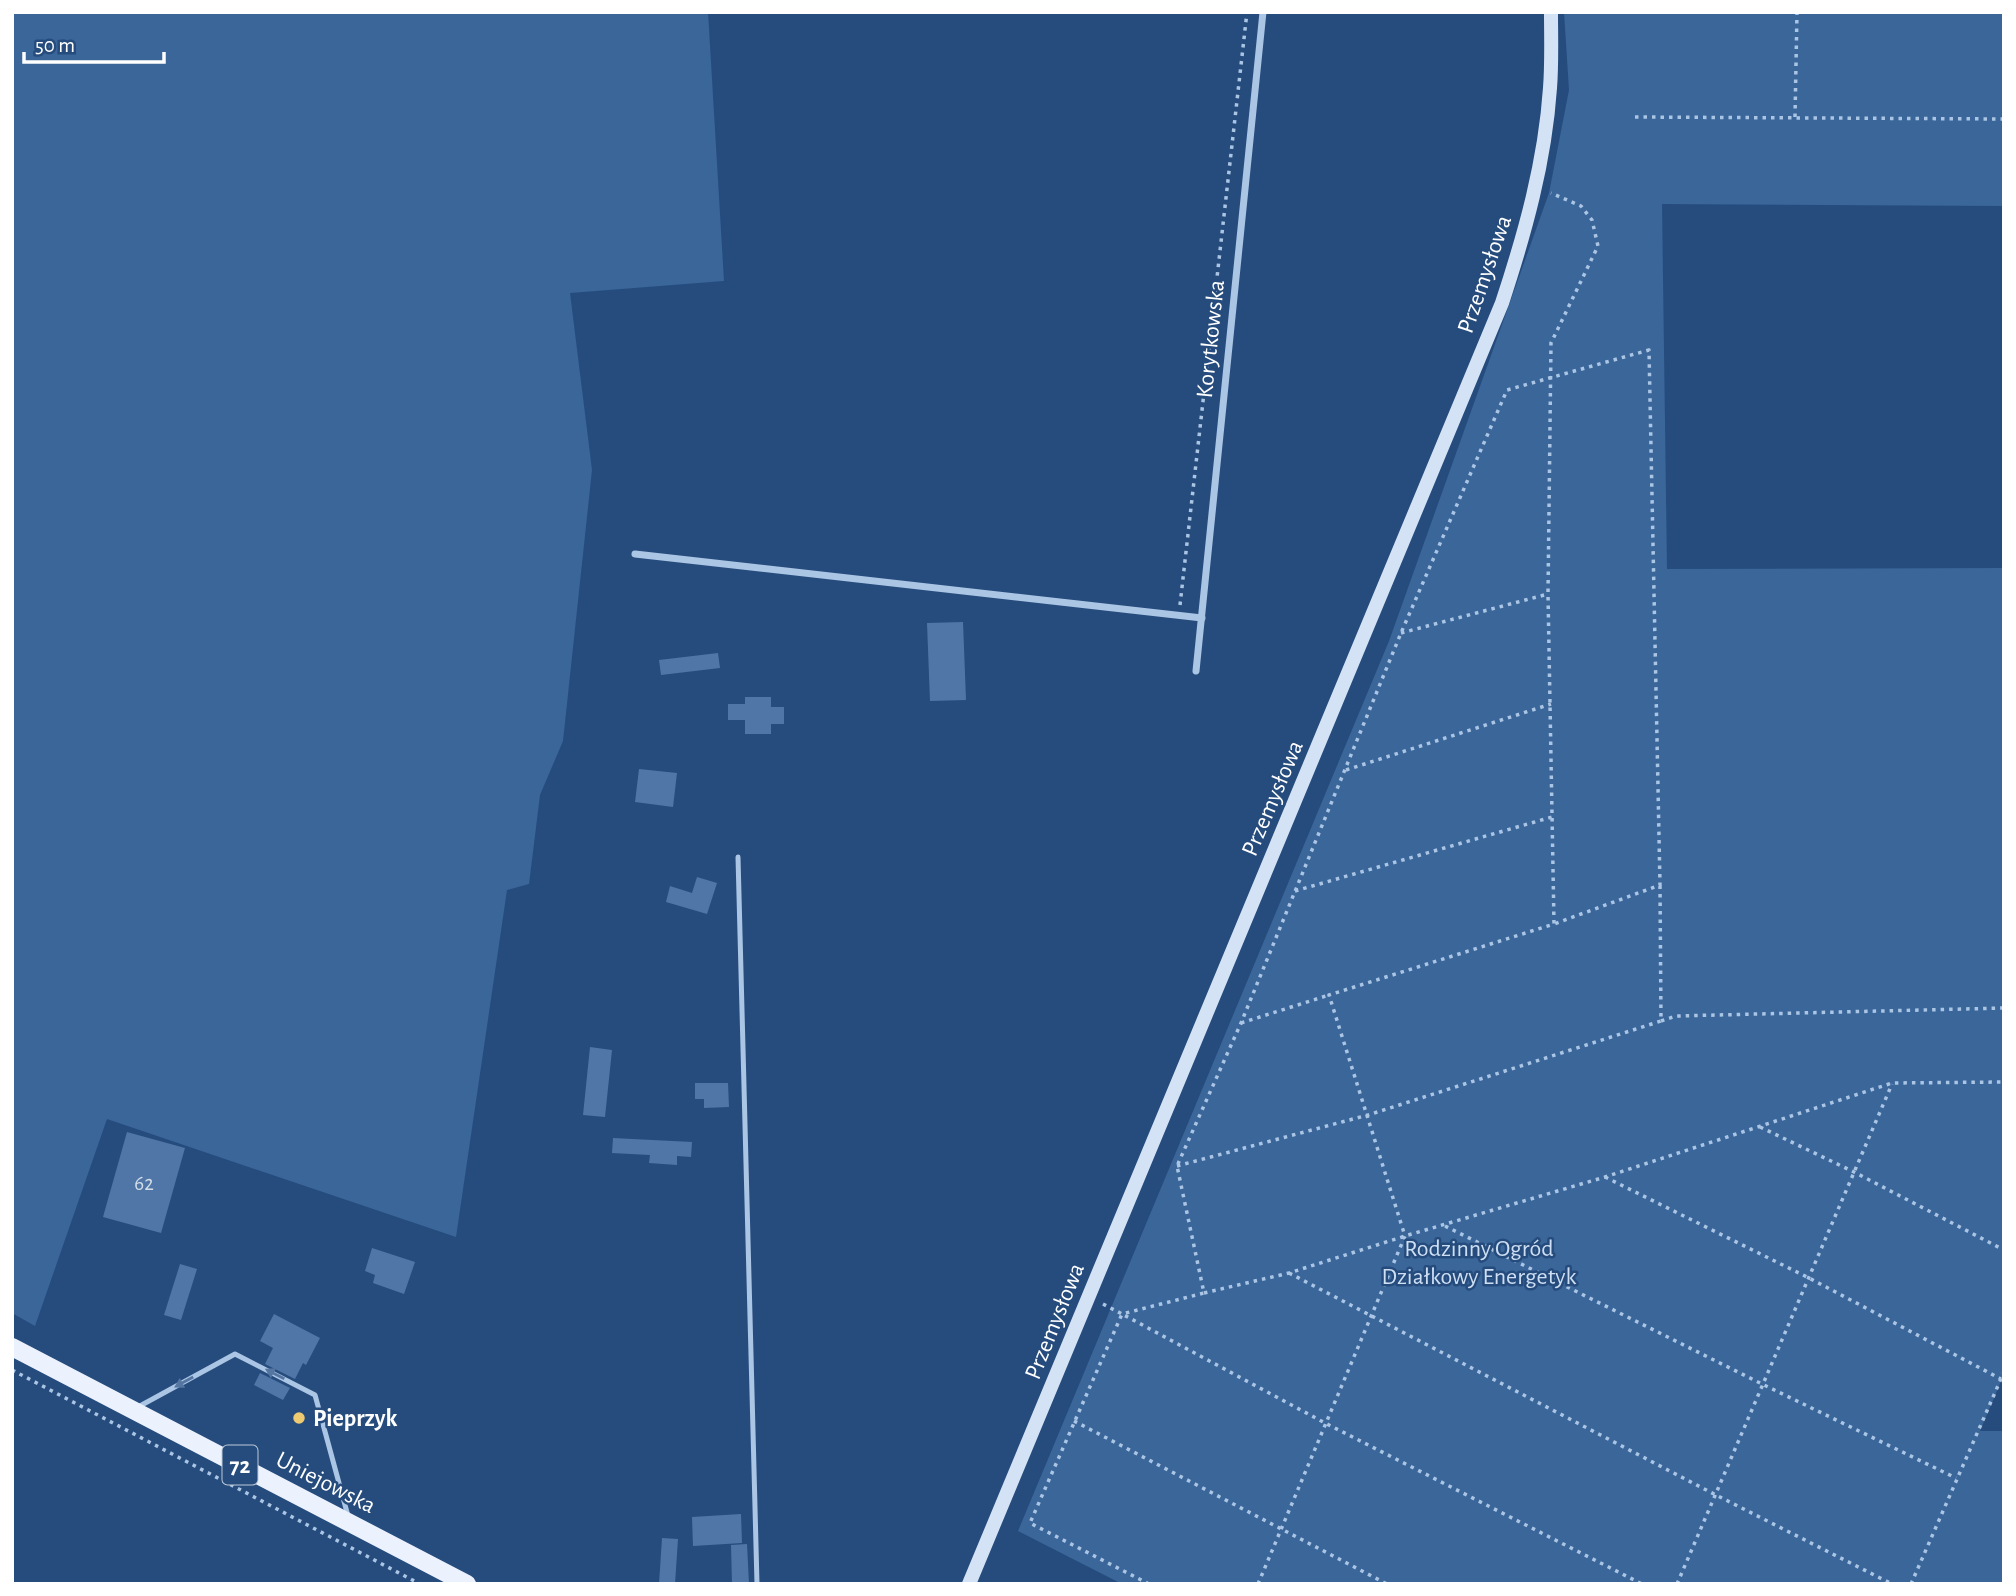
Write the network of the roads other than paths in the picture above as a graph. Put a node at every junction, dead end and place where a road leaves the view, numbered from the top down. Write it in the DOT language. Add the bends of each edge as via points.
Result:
graph roads {
  1 [pos="1263,12"];
  2 [pos="1551,12"];
  3 [pos="635,554"];
  4 [pos="1202,618"];
  5 [pos="1196,671"];
  6 [pos="737,857"];
  7 [pos="12,1347"];
  8 [pos="133,1410"];
  9 [pos="350,1522"];
  10 [pos="467,1584"];
  11 [pos="757,1584"];
  12 [pos="969,1584"];
  1 -- 4 [label="street, Korytkowska"];
  2 -- 12 [label="main road, Przemysłowa" via="1550,88 1536,187 1502,303"];
  3 -- 4 [label="street"];
  4 -- 5 [label="street, Korytkowska"];
  6 -- 11 [label="lane"];
  7 -- 8 [label="main road, Uniejowska / 72"];
  8 -- 9 [label="main road, Uniejowska / 72"];
  9 -- 8 [label="lane, one-way" via="315,1395 235,1354"];
  9 -- 10 [label="main road, Uniejowska / 72"];
}
